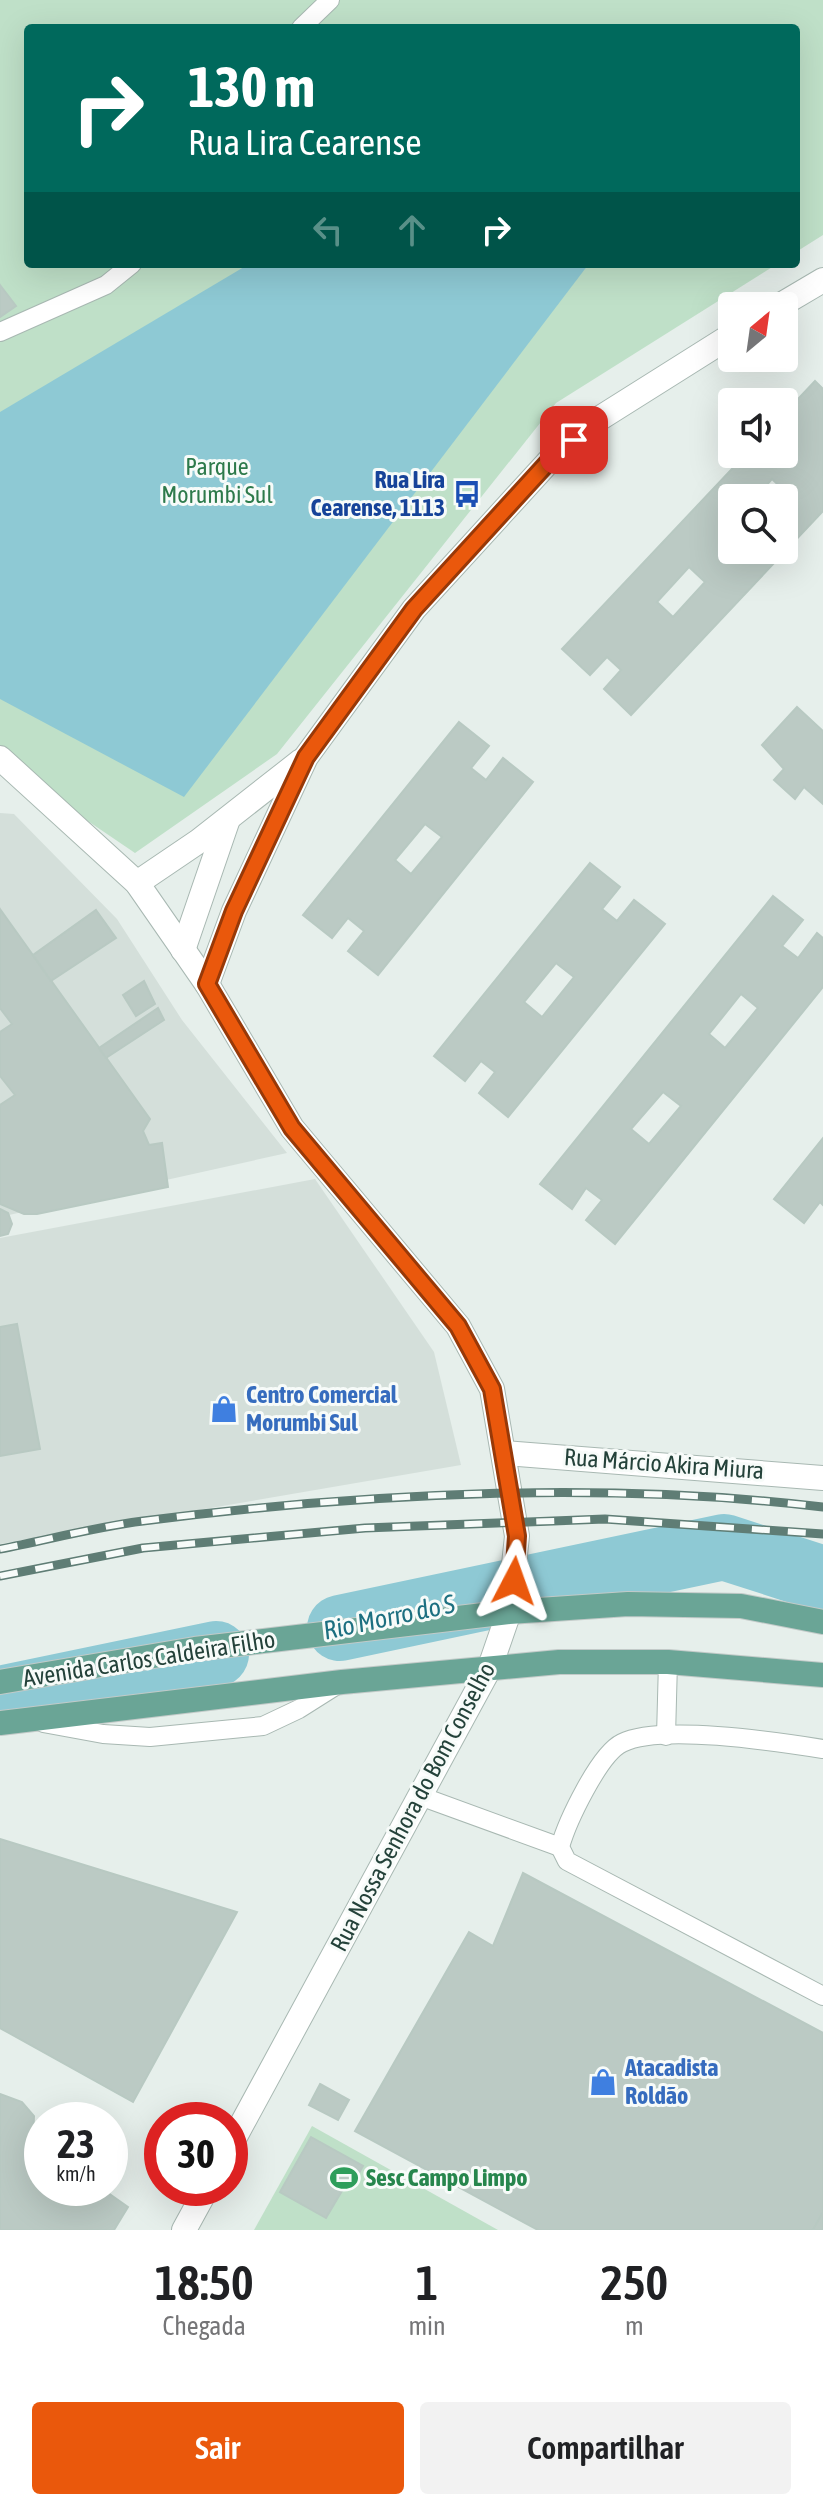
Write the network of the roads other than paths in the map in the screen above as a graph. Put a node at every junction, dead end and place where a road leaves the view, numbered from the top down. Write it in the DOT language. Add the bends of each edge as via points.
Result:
graph roads {
  1 [pos="330,0"];
  2 [pos="305,24"];
  3 [pos="127,268"];
  4 [pos="823,280"];
  5 [pos="798,295"];
  6 [pos="0,332"];
  7 [pos="718,344"];
  8 [pos="306,757"];
  9 [pos="0,758"];
  10 [pos="228,819"];
  11 [pos="137,883"];
  12 [pos="183,950"];
  13 [pos="207,984"];
  14 [pos="505,1453"];
  15 [pos="823,1478"];
  16 [pos="509,1612"];
  17 [pos="823,1622"];
  18 [pos="668,1662"];
  19 [pos="490,1667"];
  20 [pos="823,1675"];
  21 [pos="0,1682"];
  22 [pos="342,1682"];
  23 [pos="10,1721"];
  24 [pos="666,1736"];
  25 [pos="823,1749"];
  26 [pos="420,1796"];
  27 [pos="560,1847"];
  28 [pos="823,1996"];
  29 [pos="248,2113"];
  30 [pos="197,2206"];
  31 [pos="184,2230"];
  1 -- 2 [label="lane"];
  3 -- 6 [label="lane" via="106,285"];
  4 -- 5 [label="street"];
  7 -- 8 [label="street" via="597,420 551,459 414,609"];
  8 -- 10 [label="street"];
  8 -- 13 [label="street" via="234,911"];
  9 -- 11 [label="street, Rua Nossa Senhora do Bom Conselho"];
  10 -- 11 [label="street"];
  10 -- 12 [label="street"];
  11 -- 12 [label="street, Rua Nossa Senhora do Bom Conselho"];
  12 -- 13 [label="street, Rua Nossa Senhora do Bom Conselho"];
  13 -- 14 [label="street, Rua Nossa Senhora do Bom Conselho" via="292,1128 458,1326 492,1389"];
  14 -- 15 [label="street, Rua Márcio Akira Miura"];
  14 -- 16 [label="street, Rua Nossa Senhora do Bom Conselho" via="517,1536"];
  16 -- 17 [label="main road, Avenida Carlos Caldeira Filho" via="628,1604 741,1606"];
  16 -- 19 [label="street, Rua Nossa Senhora do Bom Conselho"];
  16 -- 21 [label="main road, Avenida Carlos Caldeira Filho" via="195,1649"];
  18 -- 19 [label="main road, Avenida Carlos Caldeira Filho"];
  18 -- 20 [label="main road, Avenida Carlos Caldeira Filho"];
  18 -- 24 [label="lane"];
  19 -- 22 [label="main road, Avenida Carlos Caldeira Filho"];
  19 -- 26 [label="street, Rua Nossa Senhora do Bom Conselho"];
  22 -- 23 [label="main road, Avenida Carlos Caldeira Filho"];
  22 -- 23 [label="lane" via="263,1726 127,1736"];
  24 -- 25 [label="lane" via="764,1740"];
  24 -- 27 [label="lane" via="619,1744 602,1761"];
  26 -- 27 [label="lane"];
  26 -- 29 [label="street, Rua Nossa Senhora do Bom Conselho"];
  27 -- 28 [label="lane" via="567,1861"];
  30 -- 31 [label="street"];
}
